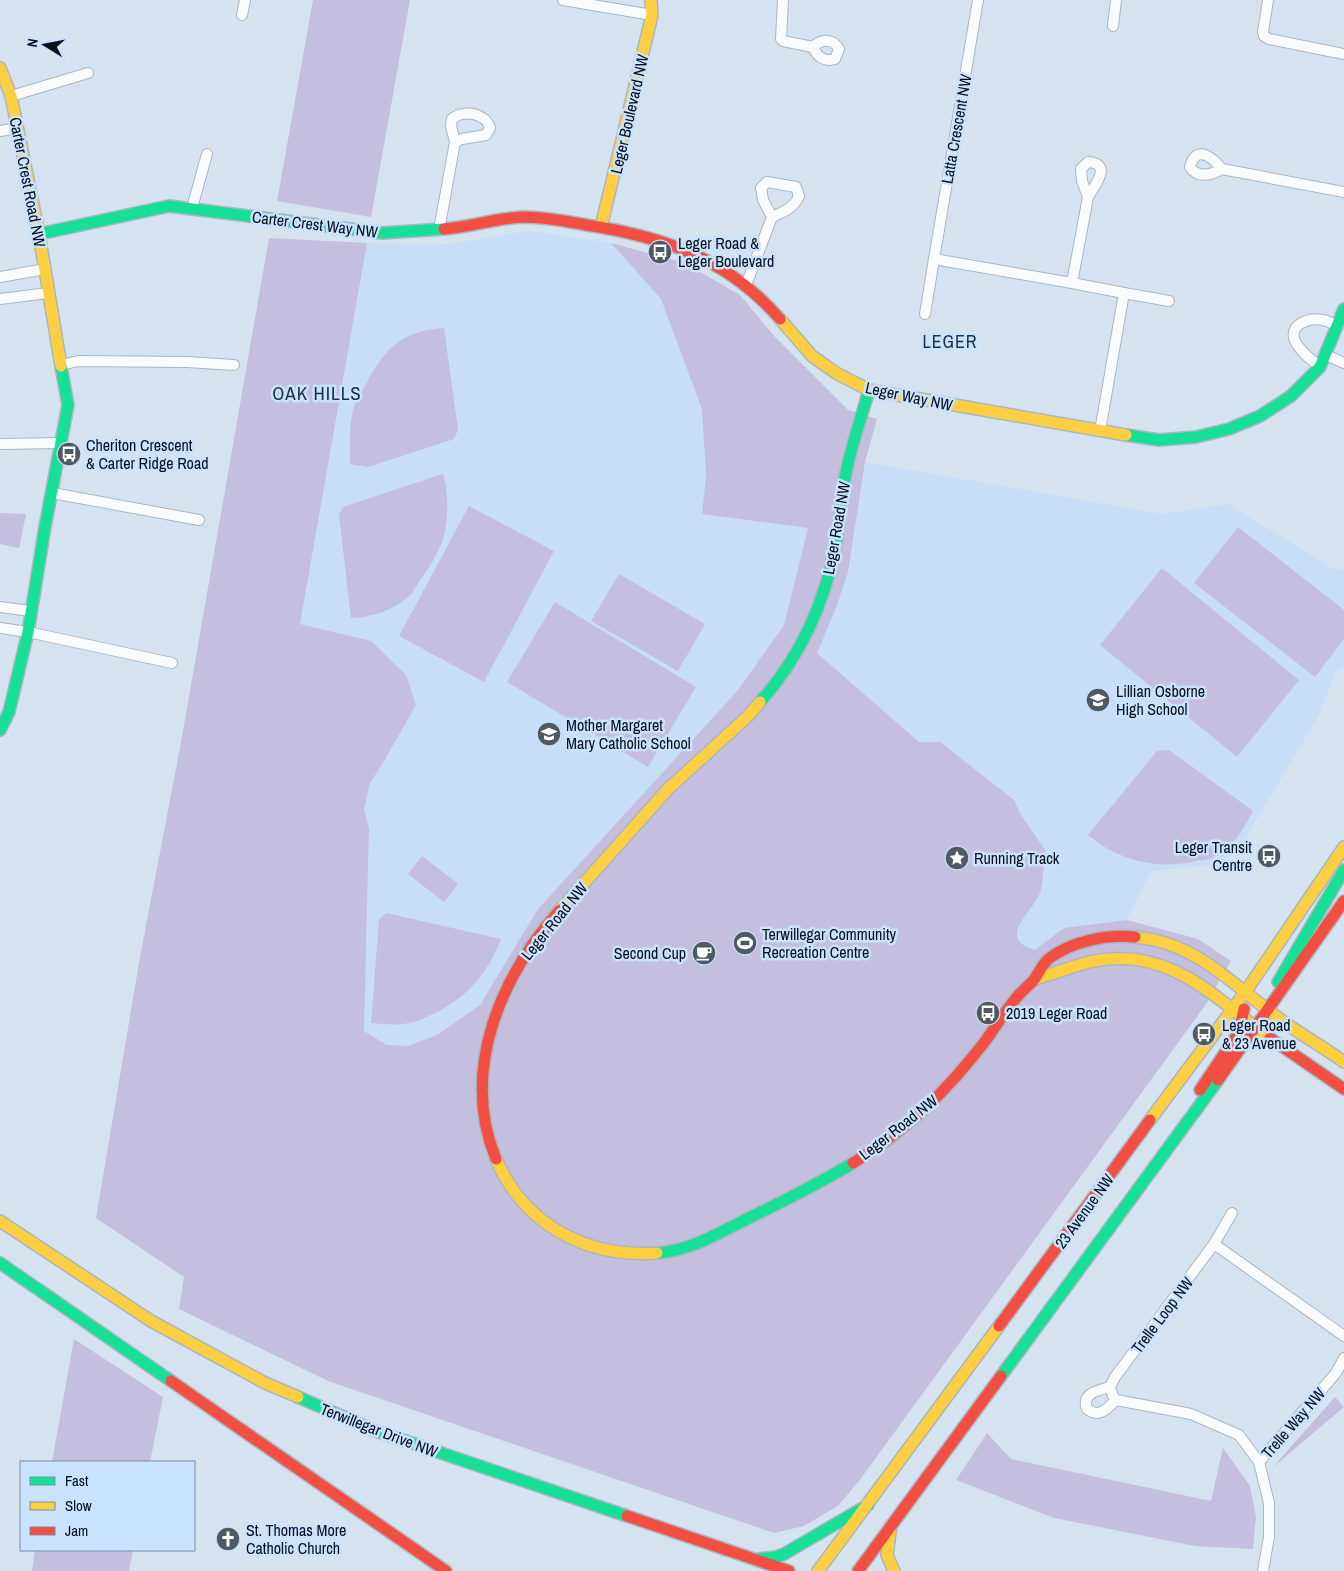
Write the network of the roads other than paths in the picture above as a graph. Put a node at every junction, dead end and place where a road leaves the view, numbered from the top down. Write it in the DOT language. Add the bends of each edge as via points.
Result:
graph roads {
  1 [pos="244,0"];
  2 [pos="564,0"];
  3 [pos="651,0"];
  4 [pos="783,0"];
  5 [pos="978,0"];
  6 [pos="1116,0"];
  7 [pos="1268,0"];
  8 [pos="242,15"];
  9 [pos="652,16"];
  10 [pos="1113,26"];
  11 [pos="813,47"];
  12 [pos="1344,54"];
  13 [pos="0,68"];
  14 [pos="88,73"];
  15 [pos="11,96"];
  16 [pos="18,128"];
  17 [pos="0,131"];
  18 [pos="455,142"];
  19 [pos="207,154"];
  20 [pos="1222,169"];
  21 [pos="1344,192"];
  22 [pos="1088,197"];
  23 [pos="192,208"];
  24 [pos="772,217"];
  25 [pos="602,227"];
  26 [pos="439,230"];
  27 [pos="39,234"];
  28 [pos="934,259"];
  29 [pos="44,269"];
  30 [pos="0,277"];
  31 [pos="1072,282"];
  32 [pos="746,285"];
  33 [pos="48,293"];
  34 [pos="1124,293"];
  35 [pos="0,299"];
  36 [pos="1169,301"];
  37 [pos="1344,309"];
  38 [pos="925,314"];
  39 [pos="1338,326"];
  40 [pos="1326,356"];
  41 [pos="1344,363"];
  42 [pos="61,365"];
  43 [pos="234,365"];
  44 [pos="1320,367"];
  45 [pos="869,390"];
  46 [pos="1100,431"];
  47 [pos="61,443"];
  48 [pos="0,444"];
  49 [pos="52,493"];
  50 [pos="199,520"];
  51 [pos="0,607"];
  52 [pos="30,612"];
  53 [pos="0,628"];
  54 [pos="28,632"];
  55 [pos="172,663"];
  56 [pos="0,730"];
  57 [pos="1344,847"];
  58 [pos="1344,870"];
  59 [pos="1344,901"];
  60 [pos="1034,980"];
  61 [pos="1246,991"];
  62 [pos="1233,1008"];
  63 [pos="1267,1009"];
  64 [pos="1243,1016"];
  65 [pos="1257,1028"];
  66 [pos="1344,1062"];
  67 [pos="1344,1089"];
  68 [pos="1134,1194"];
  69 [pos="1232,1213"];
  70 [pos="0,1221"];
  71 [pos="1214,1244"];
  72 [pos="0,1263"];
  73 [pos="1344,1336"];
  74 [pos="1344,1358"];
  75 [pos="1336,1373"];
  76 [pos="1344,1380"];
  77 [pos="1110,1387"];
  78 [pos="1116,1400"];
  79 [pos="1259,1462"];
  80 [pos="868,1505"];
  81 [pos="891,1525"];
  82 [pos="748,1558"];
  83 [pos="446,1571"];
  84 [pos="789,1571"];
  85 [pos="818,1571"];
  86 [pos="858,1571"];
  87 [pos="894,1571"];
  88 [pos="1263,1571"];
  1 -- 8 [label="street"];
  2 -- 9 [label="street"];
  3 -- 9 [label="street, Leger Boulevard NW"];
  4 -- 11 [label="street" via="781,38"];
  5 -- 28 [label="street, Latta Crescent NW"];
  6 -- 10 [label="street"];
  7 -- 12 [label="street" via="1264,36"];
  9 -- 25 [label="street, Leger Boulevard NW"];
  13 -- 15 [label="street, Carter Crest Road NW"];
  14 -- 15 [label="street, Carter Crest Road NW"];
  15 -- 16 [label="street, Carter Crest Road NW"];
  16 -- 17 [label="street"];
  16 -- 27 [label="street, Carter Crest Road NW"];
  18 -- 26 [label="street"];
  19 -- 23 [label="street"];
  20 -- 21 [label="street"];
  22 -- 31 [label="street"];
  23 -- 26 [label="street, Carter Crest Way NW" via="382,232"];
  23 -- 27 [label="street, Carter Crest Way NW" via="169,206"];
  24 -- 32 [label="street"];
  25 -- 26 [label="street, Leger Way NW" via="524,217"];
  25 -- 32 [label="street, Leger Way NW" via="678,247 714,263"];
  27 -- 29 [label="street, Carter Crest Road NW"];
  28 -- 31 [label="street"];
  28 -- 38 [label="street, Latta Crescent NW"];
  29 -- 30 [label="street, Carter Crest Road NW"];
  29 -- 33 [label="street, Carter Crest Road NW"];
  31 -- 34 [label="street"];
  32 -- 45 [label="street, Leger Way NW" via="812,356"];
  33 -- 35 [label="street"];
  33 -- 42 [label="street, Carter Crest Road NW"];
  34 -- 36 [label="street"];
  34 -- 46 [label="street"];
  37 -- 39 [label="street, Leger Way NW"];
  39 -- 40 [label="street, Leger Way NW"];
  39 -- 44 [label="street" via="1323,320 1302,322 1296,327 1295,340 1302,352"];
  40 -- 41 [label="street"];
  40 -- 44 [label="street, Leger Way NW"];
  42 -- 43 [label="street" via="78,360"];
  42 -- 47 [label="street, Carter Crest Road NW" via="68,405"];
  44 -- 46 [label="street, Leger Way NW" via="1290,396 1260,416 1229,429 1196,437 1159,440"];
  45 -- 46 [label="street, Leger Way NW"];
  45 -- 60 [label="street, Leger Road NW" via="845,477 826,587 793,658 748,716 668,789 570,899 531,946 510,979 494,1018 486,1060 483,1102 489,1144 516,1196 529,1210 573,1241 605,1252 636,1255 668,1252 698,1243 798,1195 875,1149 925,1109 966,1066"];
  47 -- 48 [label="street"];
  47 -- 49 [label="street, Carter Crest Road NW"];
  49 -- 50 [label="street"];
  49 -- 52 [label="street, Carter Crest Road NW"];
  51 -- 52 [label="street"];
  52 -- 54 [label="street, Carter Crest Road NW"];
  53 -- 54 [label="street"];
  54 -- 55 [label="street"];
  54 -- 56 [label="street, Carter Crest Road NW" via="9,712"];
  57 -- 61 [label="street, 23 Avenue NW"];
  58 -- 63 [label="street"];
  59 -- 63 [label="street, 23 Avenue NW"];
  60 -- 61 [label="street, Leger Road NW" via="1046,961 1060,952 1120,935 1148,937 1180,946 1201,957"];
  60 -- 62 [label="street" via="1107,959 1145,959 1175,969"];
  61 -- 62 [label="street, 23 Avenue NW"];
  61 -- 63 [label="street, Leger Road NW"];
  61 -- 64 [label="street"];
  62 -- 64 [label="street"];
  62 -- 80 [label="street, 23 Avenue NW"];
  63 -- 65 [label="street, 23 Avenue NW"];
  63 -- 66 [label="street, Leger Road NW"];
  64 -- 65 [label="street"];
  64 -- 68 [label="street" via="1238,1032"];
  65 -- 67 [label="street"];
  65 -- 68 [label="street, 23 Avenue NW"];
  68 -- 81 [label="street, 23 Avenue NW"];
  69 -- 71 [label="street, Trelle Loop NW"];
  70 -- 82 [label="street, Terwillegar Drive NW" via="151,1321 265,1383 373,1430"];
  71 -- 73 [label="street"];
  71 -- 77 [label="street, Trelle Loop NW"];
  72 -- 83 [label="street"];
  74 -- 75 [label="street, Trelle Way NW"];
  75 -- 76 [label="street"];
  75 -- 79 [label="street, Trelle Way NW"];
  77 -- 78 [label="street"];
  77 -- 78 [label="street" via="1088,1396 1087,1409 1101,1413"];
  78 -- 79 [label="street" via="1191,1414 1239,1435"];
  79 -- 88 [label="street" via="1269,1503 1269,1537"];
  80 -- 82 [label="street" via="784,1554 769,1559"];
  80 -- 85 [label="street, 23 Avenue NW"];
  81 -- 86 [label="street, 23 Avenue NW"];
  81 -- 87 [label="street" via="886,1548"];
  82 -- 84 [label="street, Terwillegar Drive NW"];
}
